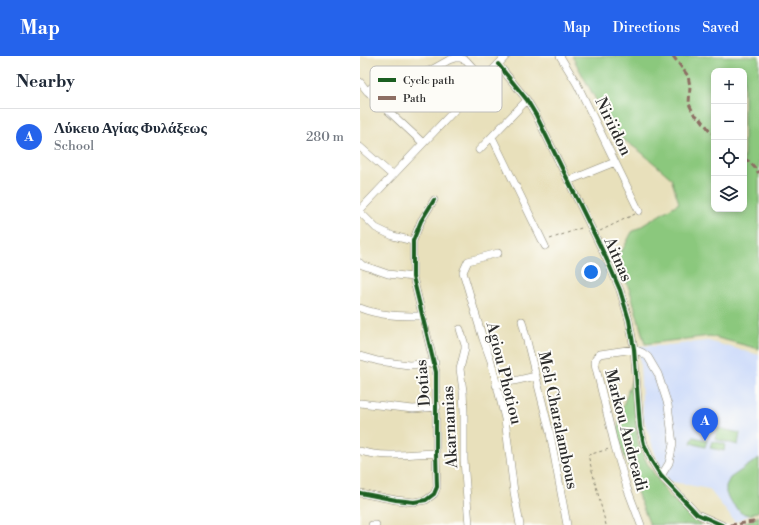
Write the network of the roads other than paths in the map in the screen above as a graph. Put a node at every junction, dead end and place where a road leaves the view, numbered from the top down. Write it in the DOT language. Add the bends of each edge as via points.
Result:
graph roads {
  1 [pos="506,56"];
  2 [pos="560,56"];
  3 [pos="498,64"];
  4 [pos="438,66"];
  5 [pos="471,66"];
  6 [pos="502,69"];
  7 [pos="360,82"];
  8 [pos="370,88"];
  9 [pos="366,91"];
  10 [pos="370,95"];
  11 [pos="527,100"];
  12 [pos="389,112"];
  13 [pos="453,112"];
  14 [pos="492,137"];
  15 [pos="423,143"];
  16 [pos="360,147"];
  17 [pos="479,150"];
  18 [pos="616,162"];
  19 [pos="392,175"];
  20 [pos="568,182"];
  21 [pos="434,200"];
  22 [pos="360,211"];
  23 [pos="639,211"];
  24 [pos="414,241"];
  25 [pos="544,244"];
  26 [pos="498,253"];
  27 [pos="360,263"];
  28 [pos="413,277"];
  29 [pos="360,308"];
  30 [pos="422,316"];
  31 [pos="522,320"];
  32 [pos="460,329"];
  33 [pos="634,349"];
  34 [pos="360,356"];
  35 [pos="435,363"];
  36 [pos="536,376"];
  37 [pos="496,385"];
  38 [pos="360,403"];
  39 [pos="437,407"];
  40 [pos="360,451"];
  41 [pos="436,453"];
  42 [pos="661,476"];
  43 [pos="360,493"];
  44 [pos="372,525"];
  45 [pos="376,525"];
  46 [pos="469,525"];
  47 [pos="520,525"];
  48 [pos="567,525"];
  49 [pos="641,525"];
  50 [pos="722,525"];
  1 -- 3 [label="street"];
  2 -- 18 [label="street, Niriidon"];
  4 -- 5 [label="street" via="455,58 466,60"];
  6 -- 11 [label="street, Aitnas"];
  7 -- 9 [label="street"];
  8 -- 9 [label="street"];
  9 -- 10 [label="street"];
  11 -- 14 [label="street"];
  11 -- 20 [label="street, Aitnas"];
  12 -- 15 [label="street"];
  13 -- 15 [label="street"];
  14 -- 17 [label="street"];
  14 -- 25 [label="street"];
  15 -- 19 [label="street"];
  16 -- 19 [label="street"];
  18 -- 20 [label="street"];
  18 -- 23 [label="street, Niriidon"];
  19 -- 22 [label="street"];
  20 -- 33 [label="street, Aitnas" via="620,290"];
  21 -- 24 [label="street, Dotias" via="421,221"];
  22 -- 24 [label="street" via="376,228 393,236"];
  24 -- 28 [label="street, Dotias"];
  26 -- 37 [label="street, Agiou Photiou" via="468,261 463,272"];
  27 -- 28 [label="street" via="388,274"];
  28 -- 30 [label="street, Dotias"];
  29 -- 30 [label="street" via="393,316"];
  30 -- 35 [label="street, Dotias"];
  31 -- 36 [label="street, Meli Charalambous"];
  32 -- 46 [label="street, Akarnanias" via="465,345 460,369"];
  33 -- 42 [label="street, Aitnas" via="640,427 644,444"];
  33 -- 42 [label="street" via="643,353 652,363 668,405 673,444 669,463"];
  33 -- 49 [label="street, Markou Andreadi" via="600,354 595,359 615,447"];
  34 -- 35 [label="street" via="378,361 409,364"];
  35 -- 39 [label="street, Dotias"];
  36 -- 37 [label="street"];
  36 -- 48 [label="street, Meli Charalambous" via="550,433"];
  37 -- 47 [label="street, Agiou Photiou" via="505,419"];
  38 -- 39 [label="street" via="413,409"];
  39 -- 41 [label="street, Dotias"];
  40 -- 41 [label="street" via="396,455"];
  41 -- 43 [label="street, Dotias" via="437,487 434,494 426,500 414,502"];
  42 -- 50 [label="street, Aitnas" via="696,514"];
  44 -- 45 [label="street"];
}
